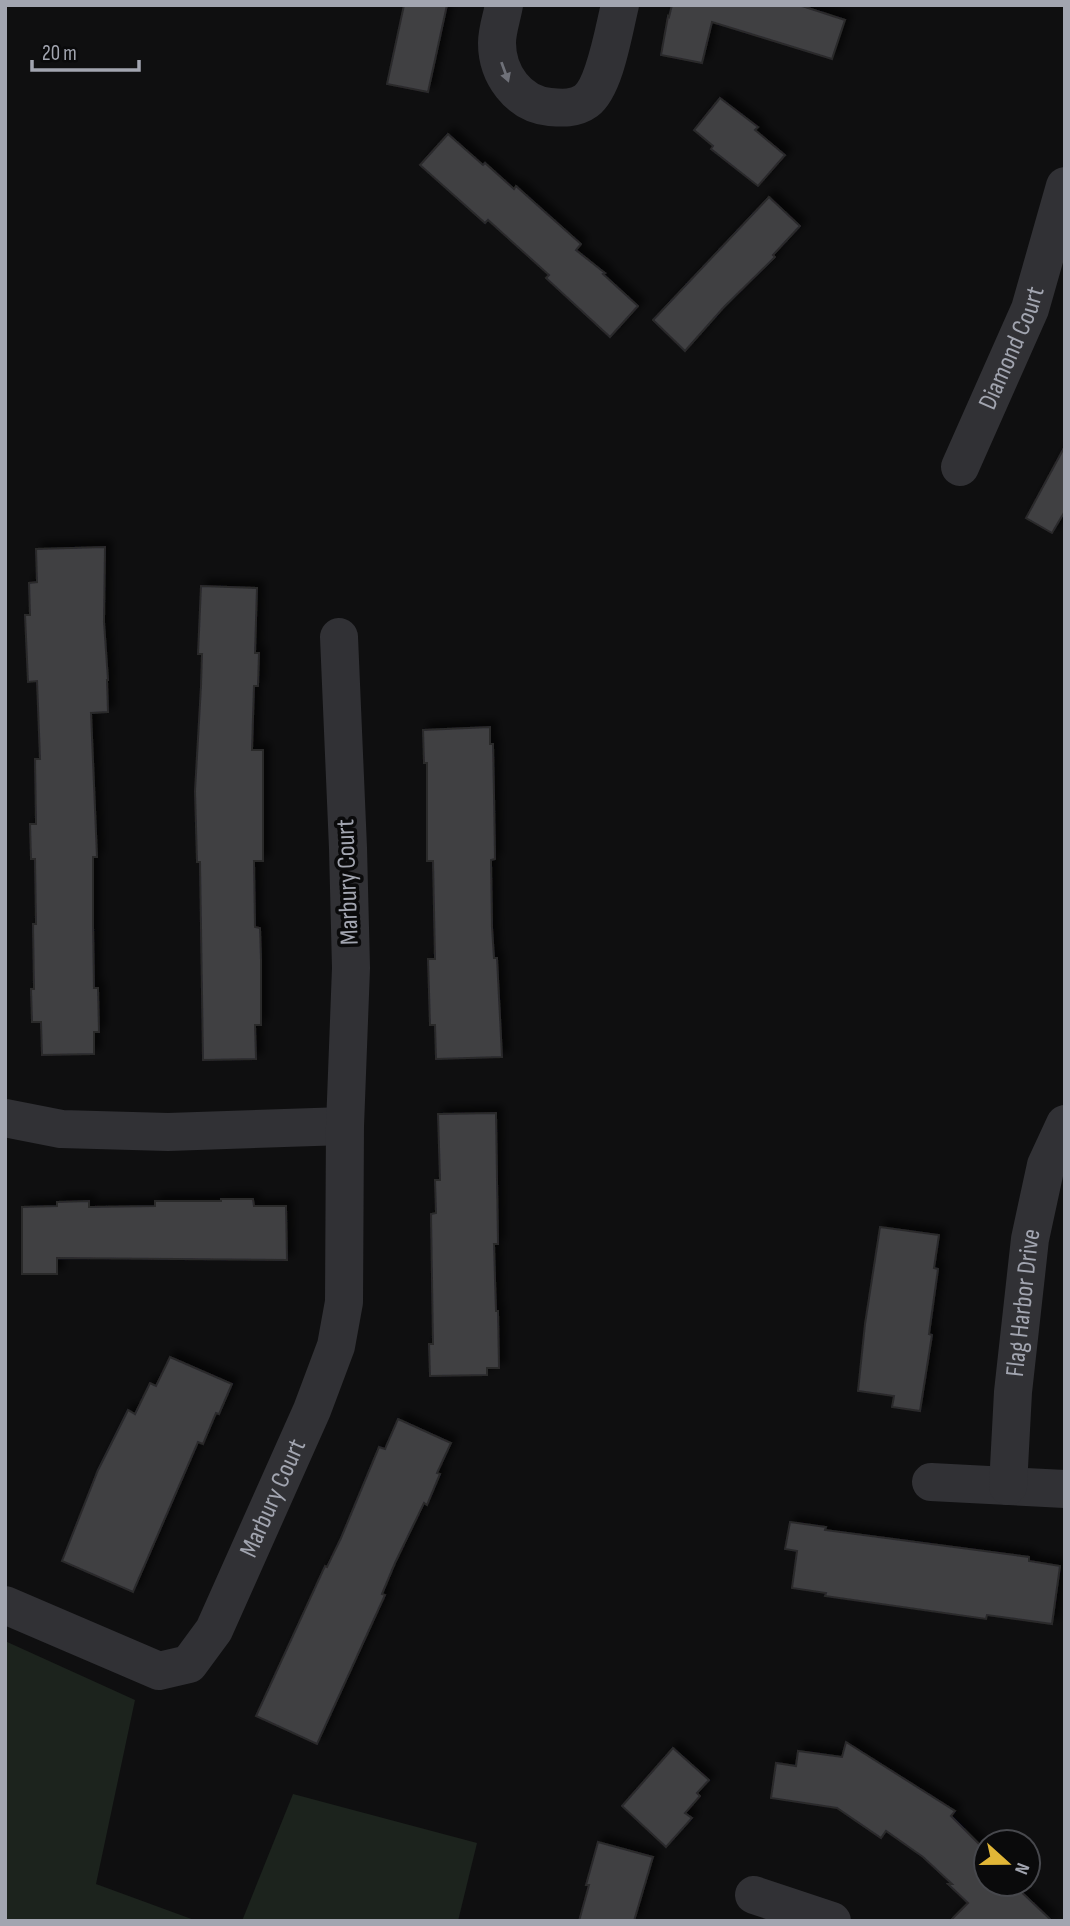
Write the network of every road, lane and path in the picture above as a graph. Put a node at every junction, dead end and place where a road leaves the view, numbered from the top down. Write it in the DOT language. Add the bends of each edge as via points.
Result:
graph roads {
  1 [pos="504,5"];
  2 [pos="620,5"];
  3 [pos="1065,186"];
  4 [pos="960,467"];
  5 [pos="339,637"];
  6 [pos="5,1118"];
  7 [pos="1065,1124"];
  8 [pos="345,1126"];
  9 [pos="931,1482"];
  10 [pos="1008,1486"];
  11 [pos="1065,1489"];
  12 [pos="5,1605"];
  13 [pos="754,1895"];
  14 [pos="832,1921"];
  1 -- 2 [label="street, one-way" via="497,44 505,78 519,95 543,106 566,109 587,101 602,78"];
  3 -- 4 [label="street, Diamond Court" via="1030,309"];
  5 -- 8 [label="street, Marbury Court" via="351,968"];
  6 -- 8 [label="street" via="61,1129 168,1132"];
  7 -- 10 [label="street, Flag Harbor Drive" via="1046,1165 1030,1239"];
  8 -- 12 [label="street, Marbury Court" via="344,1302 336,1346 214,1630 189,1664 159,1671"];
  9 -- 10 [label="street"];
  10 -- 11 [label="street"];
  13 -- 14 [label="street"];
}
